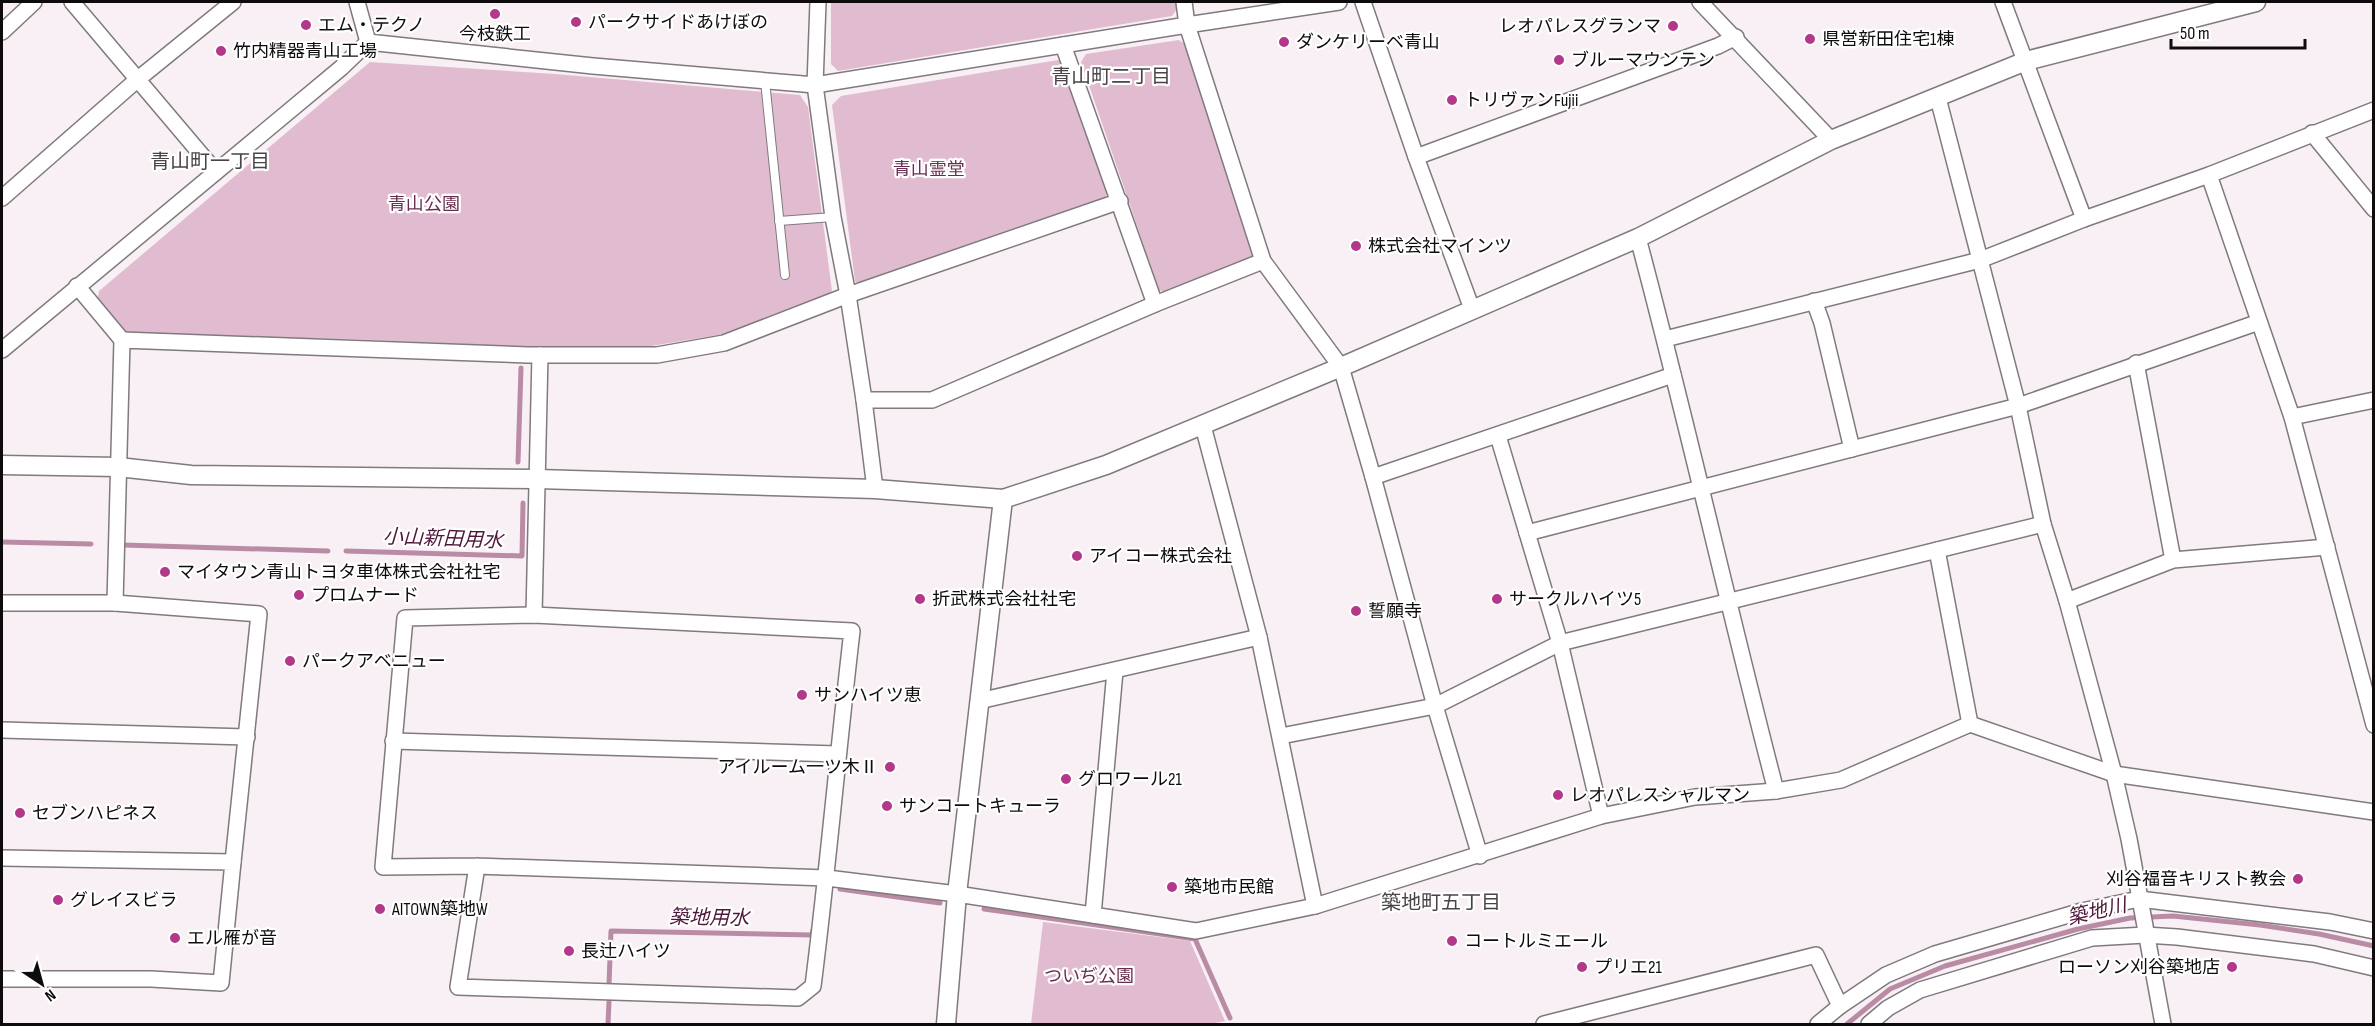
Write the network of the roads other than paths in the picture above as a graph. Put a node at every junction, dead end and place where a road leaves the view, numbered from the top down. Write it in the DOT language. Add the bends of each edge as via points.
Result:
graph roads {
  1 [pos="34,2"];
  2 [pos="72,2"];
  3 [pos="234,2"];
  4 [pos="357,2"];
  5 [pos="818,2"];
  6 [pos="1184,2"];
  7 [pos="1339,2"];
  8 [pos="1363,2"];
  9 [pos="2004,2"];
  10 [pos="2256,2"];
  11 [pos="1709,5"];
  12 [pos="1187,25"];
  13 [pos="2,32"];
  14 [pos="1736,37"];
  15 [pos="368,42"];
  16 [pos="1063,45"];
  17 [pos="2026,61"];
  18 [pos="138,79"];
  19 [pos="765,81"];
  20 [pos="815,85"];
  21 [pos="1938,98"];
  22 [pos="2373,110"];
  23 [pos="2312,133"];
  24 [pos="1831,140"];
  25 [pos="1416,158"];
  26 [pos="216,172"];
  27 [pos="2209,175"];
  28 [pos="2,198"];
  29 [pos="1120,201"];
  30 [pos="2373,209"];
  31 [pos="833,217"];
  32 [pos="2084,219"];
  33 [pos="779,220"];
  34 [pos="1638,237"];
  35 [pos="1980,260"];
  36 [pos="1263,261"];
  37 [pos="785,275"];
  38 [pos="77,286"];
  39 [pos="848,296"];
  40 [pos="1814,301"];
  41 [pos="1155,304"];
  42 [pos="1472,309"];
  43 [pos="2259,322"];
  44 [pos="1665,339"];
  45 [pos="122,340"];
  46 [pos="2,350"];
  47 [pos="540,355"];
  48 [pos="2136,363"];
  49 [pos="1341,367"];
  50 [pos="1673,375"];
  51 [pos="864,400"];
  52 [pos="2373,400"];
  53 [pos="2018,406"];
  54 [pos="2292,417"];
  55 [pos="1203,426"];
  56 [pos="1498,436"];
  57 [pos="1852,449"];
  58 [pos="2,465"];
  59 [pos="118,467"];
  60 [pos="1373,477"];
  61 [pos="538,479"];
  62 [pos="1702,488"];
  63 [pos="875,489"];
  64 [pos="1003,499"];
  65 [pos="2043,524"];
  66 [pos="1527,533"];
  67 [pos="2326,547"];
  68 [pos="1937,550"];
  69 [pos="2173,560"];
  70 [pos="1727,601"];
  71 [pos="2067,601"];
  72 [pos="2,603"];
  73 [pos="115,603"];
  74 [pos="534,615"];
  75 [pos="1259,637"];
  76 [pos="1560,644"];
  77 [pos="1115,671"];
  78 [pos="979,701"];
  79 [pos="1435,706"];
  80 [pos="1970,724"];
  81 [pos="2373,724"];
  82 [pos="2,730"];
  83 [pos="1281,736"];
  84 [pos="247,737"];
  85 [pos="393,741"];
  86 [pos="837,754"];
  87 [pos="2114,774"];
  88 [pos="1776,791"];
  89 [pos="2373,812"];
  90 [pos="1601,816"];
  91 [pos="1480,856"];
  92 [pos="2,858"];
  93 [pos="233,862"];
  94 [pos="477,866"];
  95 [pos="827,878"];
  96 [pos="957,894"];
  97 [pos="2139,902"];
  98 [pos="1315,906"];
  99 [pos="1093,915"];
  100 [pos="2373,931"];
  101 [pos="2145,932"];
  102 [pos="2373,968"];
  103 [pos="2,979"];
  104 [pos="1840,1006"];
  105 [pos="946,1024"];
  106 [pos="1544,1024"];
  107 [pos="1818,1024"];
  108 [pos="1869,1024"];
  109 [pos="2163,1024"];
  1 -- 13 [label="street"];
  2 -- 18 [label="street"];
  3 -- 18 [label="street"];
  4 -- 15 [label="street"];
  5 -- 20 [label="street"];
  6 -- 12 [label="street"];
  7 -- 12 [label="street"];
  8 -- 25 [label="street"];
  9 -- 17 [label="street"];
  10 -- 17 [label="street"];
  11 -- 14 [label="street"];
  12 -- 16 [label="street"];
  12 -- 36 [label="street"];
  14 -- 24 [label="street"];
  14 -- 25 [label="street"];
  15 -- 19 [label="street"];
  15 -- 26 [label="street"];
  16 -- 20 [label="street"];
  16 -- 29 [label="street"];
  17 -- 21 [label="street"];
  17 -- 32 [label="street"];
  18 -- 26 [label="street"];
  18 -- 28 [label="street"];
  19 -- 20 [label="street"];
  19 -- 33 [label="lane"];
  20 -- 31 [label="street"];
  21 -- 24 [label="street"];
  21 -- 35 [label="street"];
  22 -- 23 [label="street"];
  23 -- 27 [label="street"];
  23 -- 30 [label="street"];
  24 -- 34 [label="street"];
  25 -- 42 [label="street"];
  26 -- 38 [label="street"];
  27 -- 32 [label="street"];
  27 -- 43 [label="street"];
  29 -- 39 [label="street"];
  29 -- 41 [label="street"];
  31 -- 33 [label="lane"];
  31 -- 39 [label="street"];
  32 -- 35 [label="street"];
  33 -- 37 [label="lane"];
  34 -- 42 [label="street"];
  34 -- 44 [label="street"];
  35 -- 40 [label="street"];
  35 -- 53 [label="street"];
  36 -- 41 [label="street"];
  36 -- 49 [label="street"];
  38 -- 45 [label="street"];
  38 -- 46 [label="street"];
  39 -- 47 [label="street" via="724,343 657,355"];
  39 -- 51 [label="street"];
  40 -- 44 [label="street"];
  40 -- 57 [label="street"];
  41 -- 51 [label="street" via="932,400"];
  42 -- 49 [label="street"];
  43 -- 48 [label="street"];
  43 -- 54 [label="street"];
  44 -- 50 [label="street"];
  45 -- 47 [label="street"];
  45 -- 59 [label="street"];
  47 -- 61 [label="street"];
  48 -- 53 [label="street"];
  48 -- 69 [label="street"];
  49 -- 55 [label="street"];
  49 -- 60 [label="street"];
  50 -- 56 [label="street"];
  50 -- 62 [label="street"];
  51 -- 63 [label="street"];
  52 -- 54 [label="street"];
  53 -- 57 [label="street"];
  53 -- 65 [label="street"];
  54 -- 67 [label="street"];
  55 -- 64 [label="street" via="1106,465"];
  55 -- 75 [label="street"];
  56 -- 60 [label="street"];
  56 -- 66 [label="street"];
  57 -- 62 [label="street"];
  58 -- 59 [label="street"];
  59 -- 61 [label="street" via="191,474"];
  59 -- 73 [label="street"];
  60 -- 79 [label="street"];
  61 -- 63 [label="street"];
  61 -- 74 [label="street"];
  62 -- 66 [label="street"];
  62 -- 70 [label="street"];
  63 -- 64 [label="street"];
  64 -- 78 [label="street"];
  65 -- 68 [label="street"];
  65 -- 71 [label="street"];
  66 -- 76 [label="street"];
  67 -- 69 [label="street"];
  67 -- 81 [label="street"];
  68 -- 70 [label="street"];
  68 -- 80 [label="street"];
  69 -- 71 [label="street"];
  70 -- 76 [label="street"];
  70 -- 88 [label="street"];
  71 -- 87 [label="street"];
  72 -- 73 [label="street"];
  73 -- 84 [label="street" via="259,614"];
  74 -- 85 [label="street" via="405,618"];
  74 -- 86 [label="street" via="852,632"];
  75 -- 77 [label="street"];
  75 -- 83 [label="street"];
  76 -- 79 [label="street"];
  76 -- 90 [label="street"];
  77 -- 78 [label="street"];
  77 -- 99 [label="street"];
  78 -- 96 [label="street"];
  79 -- 83 [label="street"];
  79 -- 91 [label="street"];
  80 -- 87 [label="street"];
  80 -- 88 [label="street" via="1841,780"];
  82 -- 84 [label="street"];
  83 -- 98 [label="street"];
  84 -- 93 [label="street"];
  85 -- 86 [label="street"];
  85 -- 94 [label="street" via="383,867"];
  86 -- 95 [label="street"];
  87 -- 89 [label="street"];
  87 -- 97 [label="street"];
  88 -- 90 [label="street" via="1695,797"];
  90 -- 91 [label="street"];
  91 -- 98 [label="street"];
  92 -- 93 [label="street"];
  93 -- 103 [label="street" via="220,983"];
  94 -- 95 [label="street"];
  94 -- 95 [label="street" via="458,987 798,998 813,986"];
  95 -- 96 [label="street"];
  96 -- 99 [label="street"];
  96 -- 105 [label="street"];
  97 -- 100 [label="street" via="2330,921"];
  97 -- 101 [label="street"];
  97 -- 104 [label="street" via="2082,911 1935,954 1886,975"];
  98 -- 99 [label="street" via="1196,931"];
  101 -- 102 [label="street" via="2314,954"];
  101 -- 108 [label="street" via="2092,938 1953,978 1912,994"];
  101 -- 109 [label="street"];
  104 -- 106 [label="street" via="1816,955"];
  104 -- 107 [label="street"];
}
